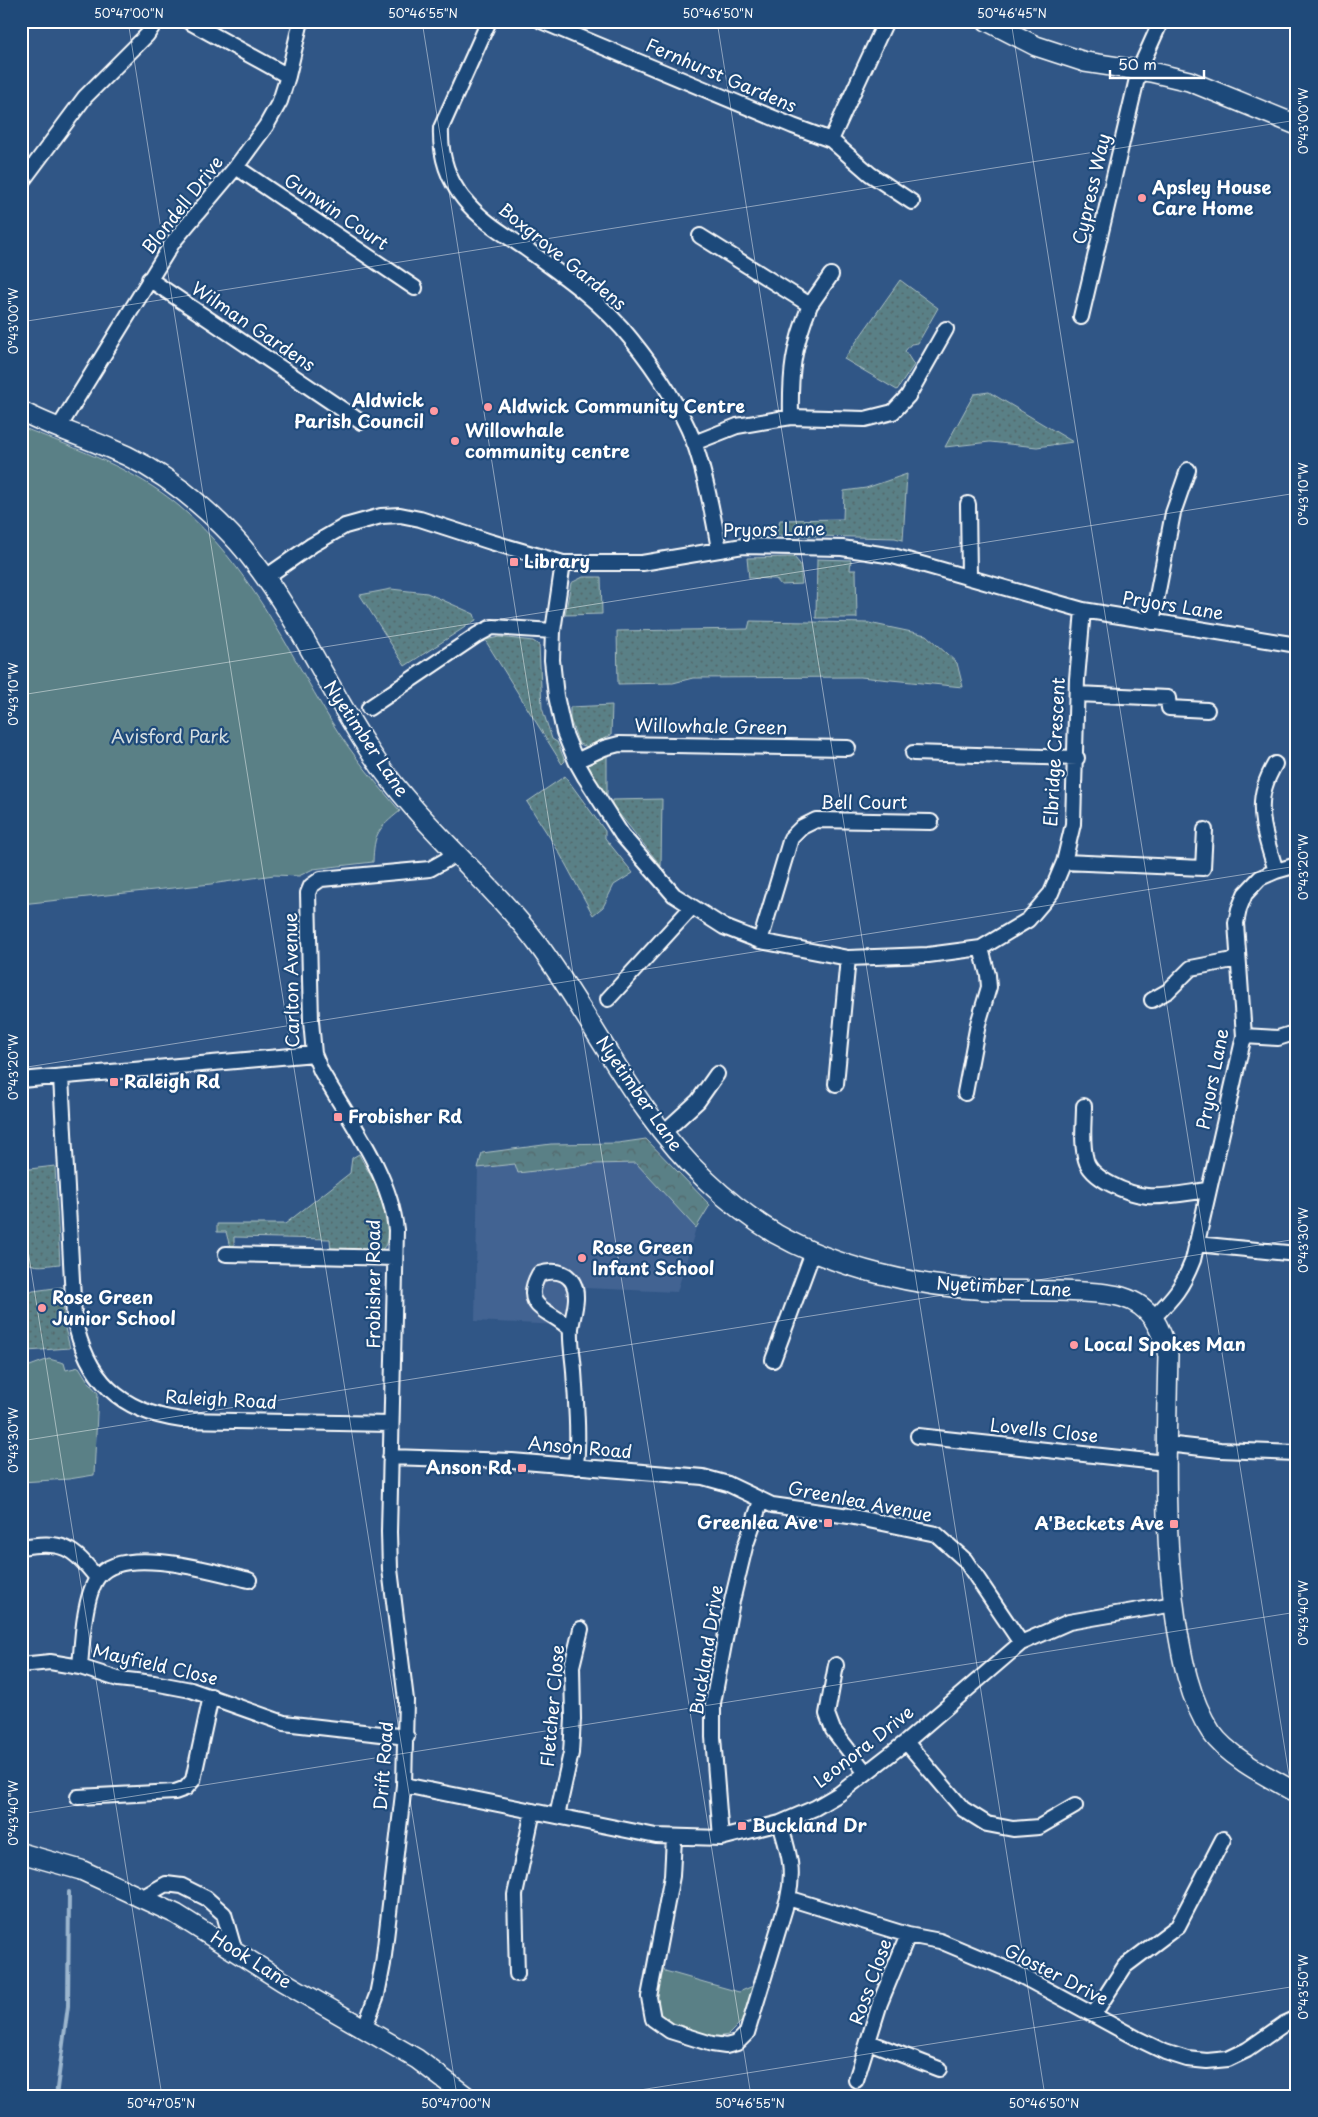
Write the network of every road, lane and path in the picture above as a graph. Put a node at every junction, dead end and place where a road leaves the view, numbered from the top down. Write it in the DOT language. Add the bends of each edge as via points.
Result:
graph roads {
  1 [pos="156,21"];
  2 [pos="188,21"];
  3 [pos="302,21"];
  4 [pos="489,21"];
  5 [pos="541,21"];
  6 [pos="886,21"];
  7 [pos="987,21"];
  8 [pos="1161,21"];
  9 [pos="1138,70"];
  10 [pos="288,76"];
  11 [pos="1297,125"];
  12 [pos="831,140"];
  13 [pos="236,167"];
  14 [pos="21,183"];
  15 [pos="912,202"];
  16 [pos="700,236"];
  17 [pos="831,275"];
  18 [pos="149,279"];
  19 [pos="415,288"];
  20 [pos="810,305"];
  21 [pos="1081,317"];
  22 [pos="946,329"];
  23 [pos="21,411"];
  24 [pos="791,417"];
  25 [pos="361,422"];
  26 [pos="58,429"];
  27 [pos="694,443"];
  28 [pos="1188,470"];
  29 [pos="968,504"];
  30 [pos="719,549"];
  31 [pos="563,563"];
  32 [pos="969,576"];
  33 [pos="266,577"];
  34 [pos="1083,610"];
  35 [pos="1152,622"];
  36 [pos="553,631"];
  37 [pos="1297,645"];
  38 [pos="1077,694"];
  39 [pos="369,708"];
  40 [pos="1207,710"];
  41 [pos="848,748"];
  42 [pos="913,753"];
  43 [pos="1076,758"];
  44 [pos="576,761"];
  45 [pos="1274,764"];
  46 [pos="931,822"];
  47 [pos="1204,830"];
  48 [pos="455,852"];
  49 [pos="1064,862"];
  50 [pos="1297,865"];
  51 [pos="1276,871"];
  52 [pos="692,907"];
  53 [pos="760,941"];
  54 [pos="981,948"];
  55 [pos="848,958"];
  56 [pos="1238,959"];
  57 [pos="608,999"];
  58 [pos="1152,1000"];
  59 [pos="1297,1032"];
  60 [pos="1244,1036"];
  61 [pos="314,1054"];
  62 [pos="717,1074"];
  63 [pos="60,1077"];
  64 [pos="21,1080"];
  65 [pos="836,1084"];
  66 [pos="965,1093"];
  67 [pos="1084,1106"];
  68 [pos="663,1133"];
  69 [pos="1208,1190"];
  70 [pos="1196,1244"];
  71 [pos="813,1252"];
  72 [pos="226,1254"];
  73 [pos="1297,1254"];
  74 [pos="395,1258"];
  75 [pos="1153,1318"];
  76 [pos="571,1330"];
  77 [pos="773,1360"];
  78 [pos="392,1424"];
  79 [pos="918,1436"];
  80 [pos="1166,1444"];
  81 [pos="1297,1453"];
  82 [pos="390,1457"];
  83 [pos="1166,1463"];
  84 [pos="576,1467"];
  85 [pos="760,1501"];
  86 [pos="390,1503"];
  87 [pos="21,1547"];
  88 [pos="97,1578"];
  89 [pos="249,1580"];
  90 [pos="1174,1604"];
  91 [pos="581,1629"];
  92 [pos="1021,1643"];
  93 [pos="21,1665"];
  94 [pos="836,1665"];
  95 [pos="80,1667"];
  96 [pos="211,1696"];
  97 [pos="407,1738"];
  98 [pos="906,1742"];
  99 [pos="866,1773"];
  100 [pos="404,1785"];
  101 [pos="1297,1793"];
  102 [pos="78,1797"];
  103 [pos="1075,1806"];
  104 [pos="533,1811"];
  105 [pos="557,1816"];
  106 [pos="780,1823"];
  107 [pos="674,1838"];
  108 [pos="721,1838"];
  109 [pos="1222,1840"];
  110 [pos="21,1853"];
  111 [pos="143,1897"];
  112 [pos="788,1898"];
  113 [pos="908,1935"];
  114 [pos="234,1949"];
  115 [pos="517,1974"];
  116 [pos="1094,2014"];
  117 [pos="1297,2018"];
  118 [pos="364,2029"];
  119 [pos="869,2042"];
  120 [pos="939,2069"];
  121 [pos="856,2080"];
  122 [pos="466,2096"];
  1 -- 14 [label="street" via="147,35 85,97"];
  2 -- 10 [label="street"];
  3 -- 10 [label="street, Blondell Drive"];
  4 -- 27 [label="street, Boxgrove Gardens" via="441,128 440,146 447,172 464,199 491,224 595,303 630,337 676,404"];
  5 -- 12 [label="street, Fernhurst Gardens"];
  6 -- 12 [label="street"];
  7 -- 9 [label="street" via="1036,46 1084,62"];
  8 -- 9 [label="street, Cypress Way"];
  9 -- 11 [label="street" via="1189,81"];
  9 -- 21 [label="street, Cypress Way"];
  10 -- 13 [label="street, Blondell Drive" via="280,101 266,126"];
  12 -- 15 [label="street, Fernhurst Gardens" via="870,174"];
  13 -- 18 [label="street, Blondell Drive" via="173,242"];
  13 -- 19 [label="street, Gunwin Court"];
  16 -- 20 [label="street"];
  17 -- 20 [label="street"];
  18 -- 25 [label="street, Wilman Gardens"];
  18 -- 26 [label="street, Blondell Drive"];
  20 -- 24 [label="street" via="793,356"];
  22 -- 24 [label="street" via="908,396 893,412 865,419"];
  23 -- 26 [label="street, Nyetimber Lane"];
  24 -- 27 [label="street" via="737,426"];
  26 -- 33 [label="street, Nyetimber Lane" via="111,449 182,490 233,537"];
  27 -- 30 [label="street, Boxgrove Gardens" via="713,512"];
  28 -- 35 [label="street" via="1173,513"];
  29 -- 32 [label="street"];
  30 -- 31 [label="street, Pryors Lane" via="642,563"];
  30 -- 32 [label="street, Pryors Lane" via="743,546 842,548 893,556"];
  31 -- 33 [label="street, Pryors Lane" via="420,518 400,515 381,516 345,526"];
  31 -- 36 [label="street, Elbridge Crescent"];
  32 -- 34 [label="street, Pryors Lane"];
  33 -- 48 [label="street, Nyetimber Lane" via="374,758 399,792"];
  34 -- 35 [label="street, Pryors Lane"];
  34 -- 38 [label="street, Elbridge Crescent"];
  35 -- 37 [label="street, Pryors Lane"];
  36 -- 39 [label="street" via="492,627"];
  36 -- 44 [label="street, Elbridge Crescent" via="556,696 564,732"];
  38 -- 40 [label="street" via="1168,698 1169,708"];
  38 -- 43 [label="street, Elbridge Crescent"];
  41 -- 44 [label="street, Willowhale Green" via="619,744"];
  42 -- 43 [label="street"];
  43 -- 49 [label="street, Elbridge Crescent" via="1073,824"];
  44 -- 52 [label="street, Elbridge Crescent" via="622,835 674,895"];
  45 -- 51 [label="street" via="1264,787 1263,814 1265,835"];
  46 -- 53 [label="street, Bell Court" via="816,820 802,827 791,838"];
  47 -- 49 [label="street" via="1203,868"];
  48 -- 61 [label="street, Carlton Avenue" via="430,869 321,879 311,886 308,893"];
  48 -- 68 [label="street, Nyetimber Lane" via="498,896 536,942"];
  49 -- 54 [label="street, Elbridge Crescent" via="1051,893 1028,920"];
  50 -- 51 [label="street, Pryors Lane"];
  51 -- 56 [label="street, Pryors Lane" via="1260,878 1241,902 1236,923"];
  52 -- 53 [label="street, Elbridge Crescent" via="724,928"];
  52 -- 57 [label="street"];
  53 -- 55 [label="street, Elbridge Crescent"];
  54 -- 55 [label="street, Elbridge Crescent" via="928,955"];
  54 -- 66 [label="street" via="989,987 978,1024"];
  55 -- 65 [label="street"];
  56 -- 58 [label="street" via="1191,968 1168,991"];
  56 -- 60 [label="street, Pryors Lane"];
  59 -- 60 [label="street" via="1278,1038"];
  60 -- 69 [label="street, Pryors Lane"];
  61 -- 63 [label="street, Carlton Avenue"];
  61 -- 74 [label="street, Frobisher Road" via="388,1192 396,1230"];
  62 -- 68 [label="street" via="698,1101"];
  63 -- 64 [label="street, Carlton Avenue"];
  63 -- 78 [label="street, Raleigh Road" via="74,1317 86,1359 98,1378 139,1410 158,1417"];
  67 -- 69 [label="street" via="1083,1148 1086,1162 1094,1175 1120,1188 1147,1196"];
  68 -- 71 [label="street, Nyetimber Lane" via="707,1181 744,1213"];
  69 -- 70 [label="street, Pryors Lane"];
  70 -- 73 [label="street"];
  70 -- 75 [label="street, Pryors Lane" via="1194,1260 1184,1284"];
  71 -- 75 [label="street, Nyetimber Lane" via="872,1271 949,1287 1058,1290 1116,1296 1143,1307"];
  71 -- 77 [label="street"];
  72 -- 74 [label="street"];
  74 -- 78 [label="street, Frobisher Road"];
  75 -- 80 [label="street, Nyetimber Lane" via="1162,1333 1168,1356"];
  76 -- 84 [label="street" via="579,1437"];
  78 -- 82 [label="street, Frobisher Road"];
  79 -- 83 [label="street, Lovells Close"];
  80 -- 81 [label="street"];
  80 -- 83 [label="street, Nyetimber Lane"];
  82 -- 84 [label="street, Anson Road" via="512,1461"];
  82 -- 86 [label="street, Frobisher Road"];
  83 -- 90 [label="street, Nyetimber Lane"];
  84 -- 85 [label="street, Anson Road" via="703,1476 728,1484"];
  85 -- 92 [label="street, Greenlea Avenue" via="936,1534 965,1560"];
  85 -- 108 [label="street, Buckland Drive" via="732,1601 714,1703 713,1737"];
  86 -- 97 [label="street, Drift Road" via="390,1568 406,1700"];
  87 -- 88 [label="street" via="52,1544 63,1547 82,1559"];
  88 -- 89 [label="street" via="115,1565 157,1562"];
  88 -- 95 [label="street, Mayfield Close" via="86,1616"];
  90 -- 92 [label="street, Leonora Drive" via="1069,1622"];
  90 -- 101 [label="street, Nyetimber Lane" via="1188,1677 1196,1703 1212,1733 1242,1762"];
  91 -- 105 [label="street, Fletcher Close" via="572,1666 571,1753"];
  92 -- 98 [label="street, Leonora Drive"];
  93 -- 95 [label="street" via="50,1662"];
  94 -- 99 [label="street" via="827,1714 833,1730"];
  95 -- 96 [label="street, Mayfield Close" via="118,1679 154,1683"];
  96 -- 97 [label="street, Mayfield Close" via="284,1723"];
  96 -- 102 [label="street" via="199,1757 186,1788 175,1792"];
  97 -- 100 [label="street, Drift Road"];
  98 -- 99 [label="street, Leonora Drive"];
  98 -- 103 [label="street" via="963,1809 987,1824 1013,1829 1039,1827"];
  99 -- 106 [label="street, Leonora Drive" via="815,1808"];
  100 -- 104 [label="street, Leonora Drive"];
  100 -- 118 [label="street, Drift Road" via="383,1964 377,1995"];
  104 -- 105 [label="street, Leonora Drive"];
  104 -- 115 [label="street" via="515,1895"];
  105 -- 107 [label="street, Leonora Drive"];
  106 -- 108 [label="street, Leonora Drive"];
  106 -- 112 [label="street" via="792,1866"];
  107 -- 108 [label="street, Leonora Drive"];
  107 -- 112 [label="street" via="672,1876 649,1997 653,2019 670,2032 726,2046 737,2043 746,2033"];
  109 -- 116 [label="street" via="1178,1926 1125,1966"];
  110 -- 111 [label="street, Hook Lane" via="81,1870"];
  111 -- 114 [label="street, Hook Lane"];
  111 -- 114 [label="street" via="166,1884 182,1886 206,1898 224,1914"];
  112 -- 113 [label="street, Gloster Drive"];
  113 -- 116 [label="street, Gloster Drive" via="940,1941 1006,1969"];
  113 -- 119 [label="street, Ross Close" via="880,2003"];
  114 -- 118 [label="street, Hook Lane"];
  116 -- 117 [label="street, Gloster Drive" via="1165,2052 1207,2062 1228,2059 1247,2050"];
  118 -- 122 [label="street, Hook Lane" via="417,2059"];
  119 -- 120 [label="street, Ross Close"];
  119 -- 121 [label="street, Ross Close"];
}
